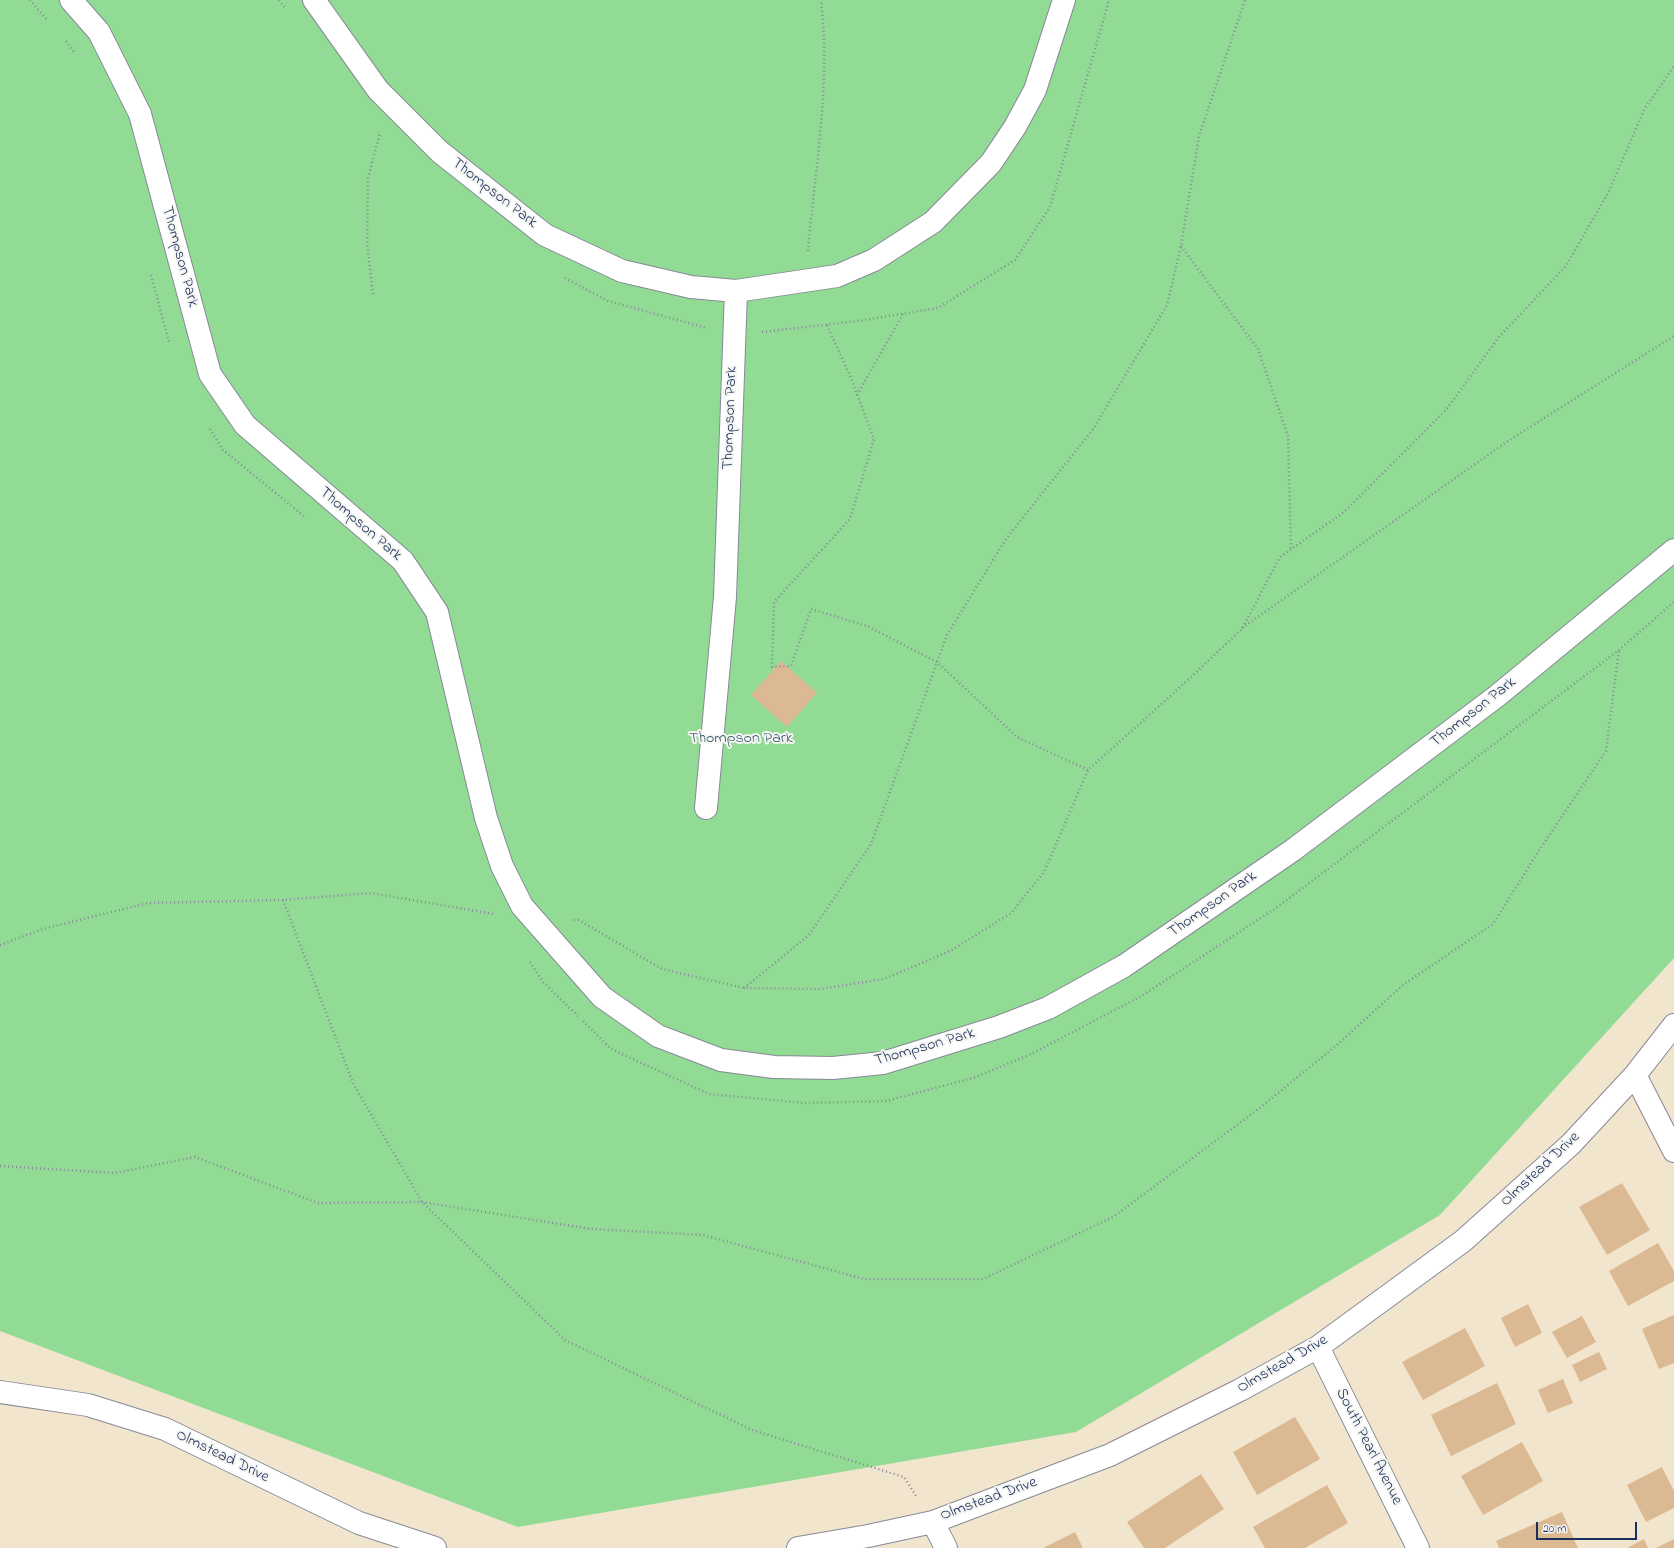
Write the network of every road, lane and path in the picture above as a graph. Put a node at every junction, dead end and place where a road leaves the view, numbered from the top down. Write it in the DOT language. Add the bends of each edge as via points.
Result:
graph roads {
  1 [pos="71,0"];
  2 [pos="279,0"];
  3 [pos="314,0"];
  4 [pos="821,0"];
  5 [pos="1064,0"];
  6 [pos="1109,0"];
  7 [pos="1245,0"];
  8 [pos="288,12"];
  9 [pos="1674,66"];
  10 [pos="387,135"];
  11 [pos="1181,246"];
  12 [pos="561,277"];
  13 [pos="806,282"];
  14 [pos="736,291"];
  15 [pos="373,294"];
  16 [pos="903,314"];
  17 [pos="827,325"];
  18 [pos="734,335"];
  19 [pos="1674,336"];
  20 [pos="857,395"];
  21 [pos="1291,549"];
  22 [pos="1674,550"];
  23 [pos="1242,629"];
  24 [pos="1619,650"];
  25 [pos="937,662"];
  26 [pos="1088,770"];
  27 [pos="706,808"];
  28 [pos="283,900"];
  29 [pos="500,915"];
  30 [pos="530,915"];
  31 [pos="0,945"];
  32 [pos="744,988"];
  33 [pos="1674,1025"];
  34 [pos="1636,1075"];
  35 [pos="1674,1151"];
  36 [pos="0,1166"];
  37 [pos="422,1202"];
  38 [pos="1318,1346"];
  39 [pos="0,1392"];
  40 [pos="933,1522"];
  41 [pos="435,1548"];
  42 [pos="798,1548"];
  43 [pos="946,1548"];
  44 [pos="1418,1548"];
  1 -- 30 [label="street, Thompson Park" via="99,32 140,114 210,374 245,425 403,561 437,612 486,818 502,866 522,906"];
  2 -- 8 [label="path"];
  3 -- 14 [label="street, Thompson Park" via="378,90 440,152 545,235 622,271 691,287"];
  4 -- 13 [label="path" via="823,105"];
  5 -- 13 [label="street, Thompson Park" via="1035,90 1015,128 991,163 926,227 874,260 837,276"];
  6 -- 16 [label="path" via="1050,207 1015,260 938,308"];
  7 -- 11 [label="path" via="1199,136"];
  9 -- 21 [label="path" via="1644,110 1608,193 1566,266 1499,337 1446,410 1344,512"];
  10 -- 15 [label="path" via="381,129 368,178 367,243"];
  11 -- 21 [label="path" via="1258,349 1288,436"];
  11 -- 25 [label="path" via="1167,305 1094,428 1006,539 947,635"];
  12 -- 18 [label="path" via="608,301"];
  13 -- 14 [label="street, Thompson Park"];
  14 -- 18 [label="street, Thompson Park"];
  16 -- 17 [label="path"];
  16 -- 20 [label="path"];
  17 -- 18 [label="path"];
  17 -- 20 [label="path"];
  18 -- 27 [label="street, Thompson Park" via="725,597"];
  19 -- 23 [label="path" via="1508,441"];
  20 -- 25 [label="path" via="874,439 850,519 774,602 772,667 791,666 811,609 867,626"];
  21 -- 23 [label="path" via="1280,557"];
  22 -- 30 [label="street, Thompson Park" via="1497,696 1293,850 1124,966 1048,1008 999,1026 883,1062 833,1068 774,1067 721,1060 658,1036 602,997"];
  23 -- 26 [label="path"];
  24 -- 37 [label="path" via="1606,751 1493,924 1403,985 1338,1044 1261,1107 1113,1217 983,1279 864,1279 703,1235 591,1229"];
  25 -- 26 [label="path" via="1017,738"];
  25 -- 32 [label="path" via="870,844 809,935"];
  26 -- 32 [label="path" via="1044,872 1011,913 972,938 952,950 884,979 820,989"];
  28 -- 29 [label="path" via="371,893"];
  28 -- 31 [label="path" via="148,903 43,929"];
  28 -- 37 [label="path" via="353,1083"];
  30 -- 32 [label="path" via="579,920 662,969"];
  33 -- 34 [label="street, Olmstead Drive"];
  34 -- 35 [label="street"];
  34 -- 38 [label="street, Olmstead Drive" via="1571,1144 1463,1241"];
  36 -- 37 [label="path" via="115,1173 195,1158 318,1203"];
  37 -- 40 [label="path" via="565,1340 752,1430 904,1477"];
  38 -- 40 [label="street, Olmstead Drive" via="1240,1390 1110,1455"];
  38 -- 44 [label="street, South Pearl Avenue"];
  39 -- 41 [label="street, Olmstead Drive" via="88,1404 165,1429 359,1523"];
  40 -- 42 [label="street, Olmstead Drive"];
  40 -- 43 [label="street"];
}
